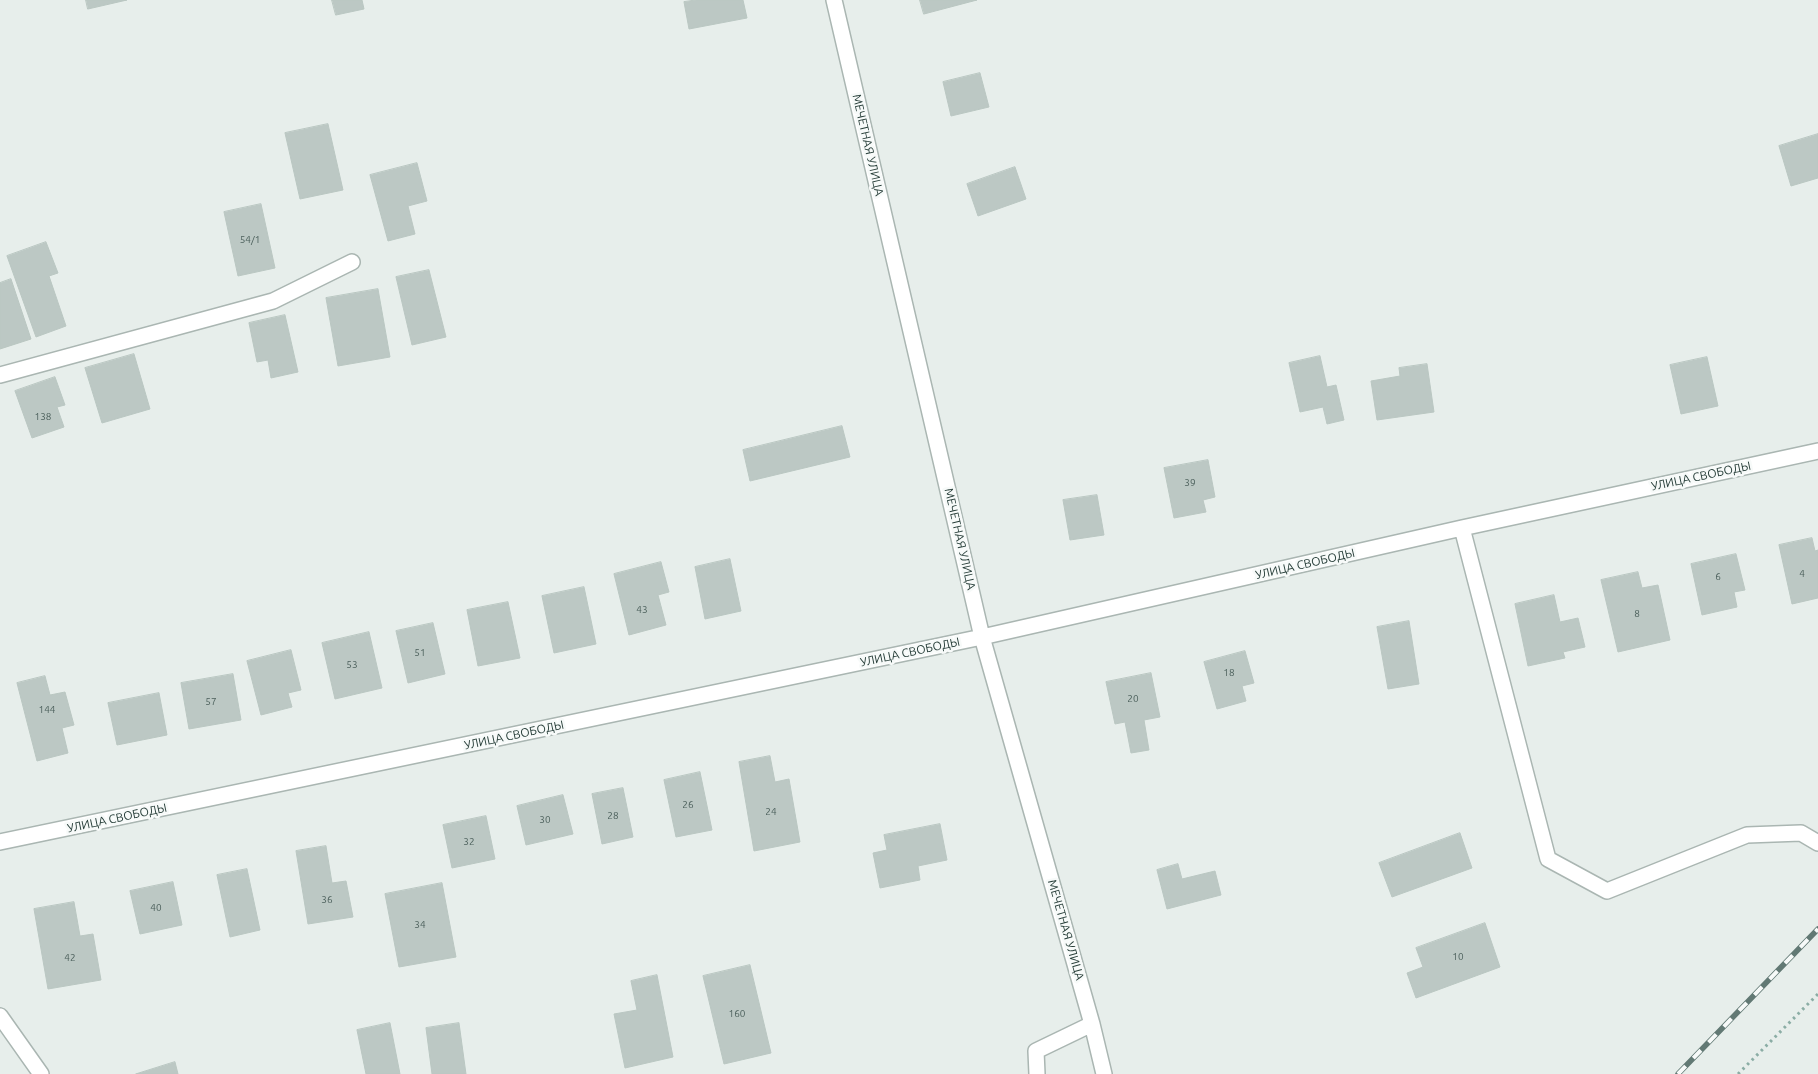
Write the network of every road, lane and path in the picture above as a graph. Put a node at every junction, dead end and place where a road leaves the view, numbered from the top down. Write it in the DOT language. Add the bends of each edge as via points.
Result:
graph roads {
  1 [pos="834,0"];
  2 [pos="352,262"];
  3 [pos="0,375"];
  4 [pos="1818,451"];
  5 [pos="1462,528"];
  6 [pos="982,637"];
  7 [pos="0,842"];
  8 [pos="1818,843"];
  9 [pos="1818,994"];
  10 [pos="0,1016"];
  11 [pos="1092,1024"];
  12 [pos="41,1074"];
  13 [pos="1037,1074"];
  14 [pos="1104,1074"];
  15 [pos="1738,1074"];
  1 -- 6 [label="street, МЕЧЕТНАЯ УЛИЦА"];
  2 -- 3 [label="street" via="273,301"];
  4 -- 5 [label="street, УЛИЦА СВОБОДЫ"];
  5 -- 6 [label="street, УЛИЦА СВОБОДЫ"];
  5 -- 8 [label="street" via="1548,859 1607,891 1747,835 1801,833"];
  6 -- 7 [label="street, УЛИЦА СВОБОДЫ"];
  6 -- 11 [label="street, МЕЧЕТНАЯ УЛИЦА"];
  9 -- 15 [label="path"];
  10 -- 12 [label="street"];
  11 -- 13 [label="street" via="1036,1050"];
  11 -- 14 [label="street, МЕЧЕТНАЯ УЛИЦА"];
}
